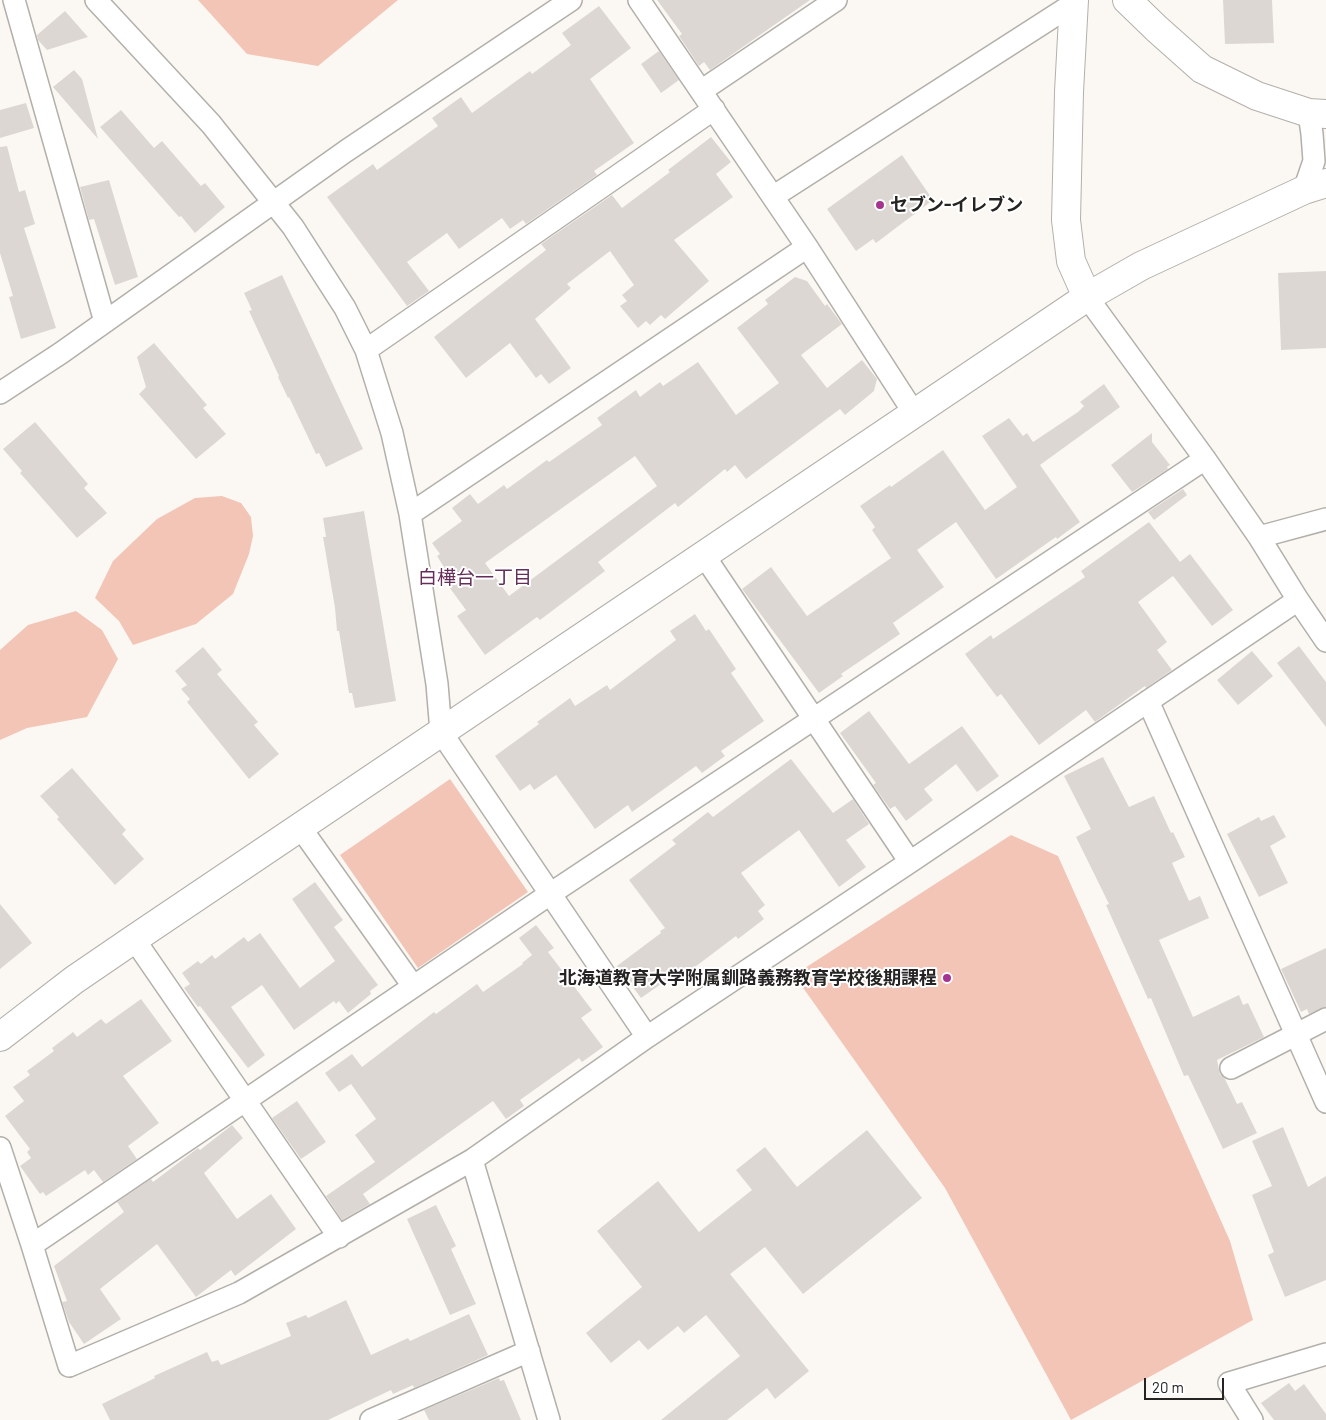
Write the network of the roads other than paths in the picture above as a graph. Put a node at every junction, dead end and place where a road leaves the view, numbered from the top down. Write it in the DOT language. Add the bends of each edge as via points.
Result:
graph roads {
  1 [pos="14,0"];
  2 [pos="96,0"];
  3 [pos="572,0"];
  4 [pos="638,0"];
  5 [pos="836,0"];
  6 [pos="1128,0"];
  7 [pos="1073,2"];
  8 [pos="701,91"];
  9 [pos="714,109"];
  10 [pos="1317,113"];
  11 [pos="1315,187"];
  12 [pos="774,196"];
  13 [pos="273,202"];
  14 [pos="807,247"];
  15 [pos="1087,297"];
  16 [pos="105,322"];
  17 [pos="366,350"];
  18 [pos="0,393"];
  19 [pos="914,413"];
  20 [pos="1205,459"];
  21 [pos="410,514"];
  22 [pos="1326,519"];
  23 [pos="1259,537"];
  24 [pos="703,554"];
  25 [pos="1298,600"];
  26 [pos="1326,640"];
  27 [pos="1148,701"];
  28 [pos="815,719"];
  29 [pos="441,732"];
  30 [pos="300,827"];
  31 [pos="910,862"];
  32 [pos="550,894"];
  33 [pos="134,939"];
  34 [pos="413,986"];
  35 [pos="1326,1019"];
  36 [pos="1295,1034"];
  37 [pos="0,1036"];
  38 [pos="647,1037"];
  39 [pos="1230,1068"];
  40 [pos="244,1101"];
  41 [pos="1326,1102"];
  42 [pos="0,1148"];
  43 [pos="472,1160"];
  44 [pos="339,1237"];
  45 [pos="32,1245"];
  46 [pos="529,1351"];
  47 [pos="1326,1354"];
  48 [pos="371,1420"];
  49 [pos="549,1420"];
  50 [pos="1252,1420"];
  1 -- 16 [label="street"];
  2 -- 13 [label="street" via="211,124"];
  3 -- 13 [label="street"];
  4 -- 8 [label="street"];
  5 -- 8 [label="street"];
  6 -- 10 [label="street" via="1202,69 1257,96"];
  7 -- 12 [label="street"];
  7 -- 15 [label="street" via="1066,220 1071,261"];
  8 -- 9 [label="street"];
  9 -- 12 [label="street"];
  9 -- 17 [label="street"];
  10 -- 11 [label="street" via="1312,134"];
  11 -- 15 [label="street" via="1141,266"];
  12 -- 14 [label="street"];
  13 -- 16 [label="street"];
  13 -- 17 [label="street" via="345,308"];
  14 -- 19 [label="street"];
  14 -- 21 [label="street"];
  15 -- 19 [label="street"];
  15 -- 20 [label="street"];
  16 -- 18 [label="street"];
  17 -- 21 [label="street" via="392,433"];
  19 -- 24 [label="street"];
  20 -- 23 [label="street"];
  20 -- 28 [label="street"];
  21 -- 29 [label="street" via="437,684"];
  22 -- 23 [label="street"];
  23 -- 25 [label="street"];
  24 -- 28 [label="street"];
  24 -- 29 [label="street"];
  25 -- 26 [label="street"];
  25 -- 27 [label="street"];
  27 -- 31 [label="street"];
  27 -- 36 [label="street"];
  28 -- 31 [label="street"];
  28 -- 32 [label="street"];
  29 -- 30 [label="street"];
  29 -- 32 [label="street"];
  30 -- 33 [label="street"];
  30 -- 34 [label="street"];
  31 -- 38 [label="street"];
  32 -- 34 [label="street"];
  32 -- 38 [label="street"];
  33 -- 37 [label="street"];
  33 -- 40 [label="street"];
  34 -- 40 [label="street"];
  35 -- 36 [label="street"];
  36 -- 39 [label="street"];
  36 -- 41 [label="street"];
  38 -- 43 [label="street"];
  40 -- 44 [label="street"];
  40 -- 45 [label="street"];
  42 -- 45 [label="street"];
  43 -- 44 [label="street"];
  43 -- 46 [label="street"];
  44 -- 45 [label="street" via="239,1293 69,1366"];
  46 -- 48 [label="street"];
  46 -- 49 [label="street"];
  47 -- 50 [label="street" via="1229,1383"];
}
